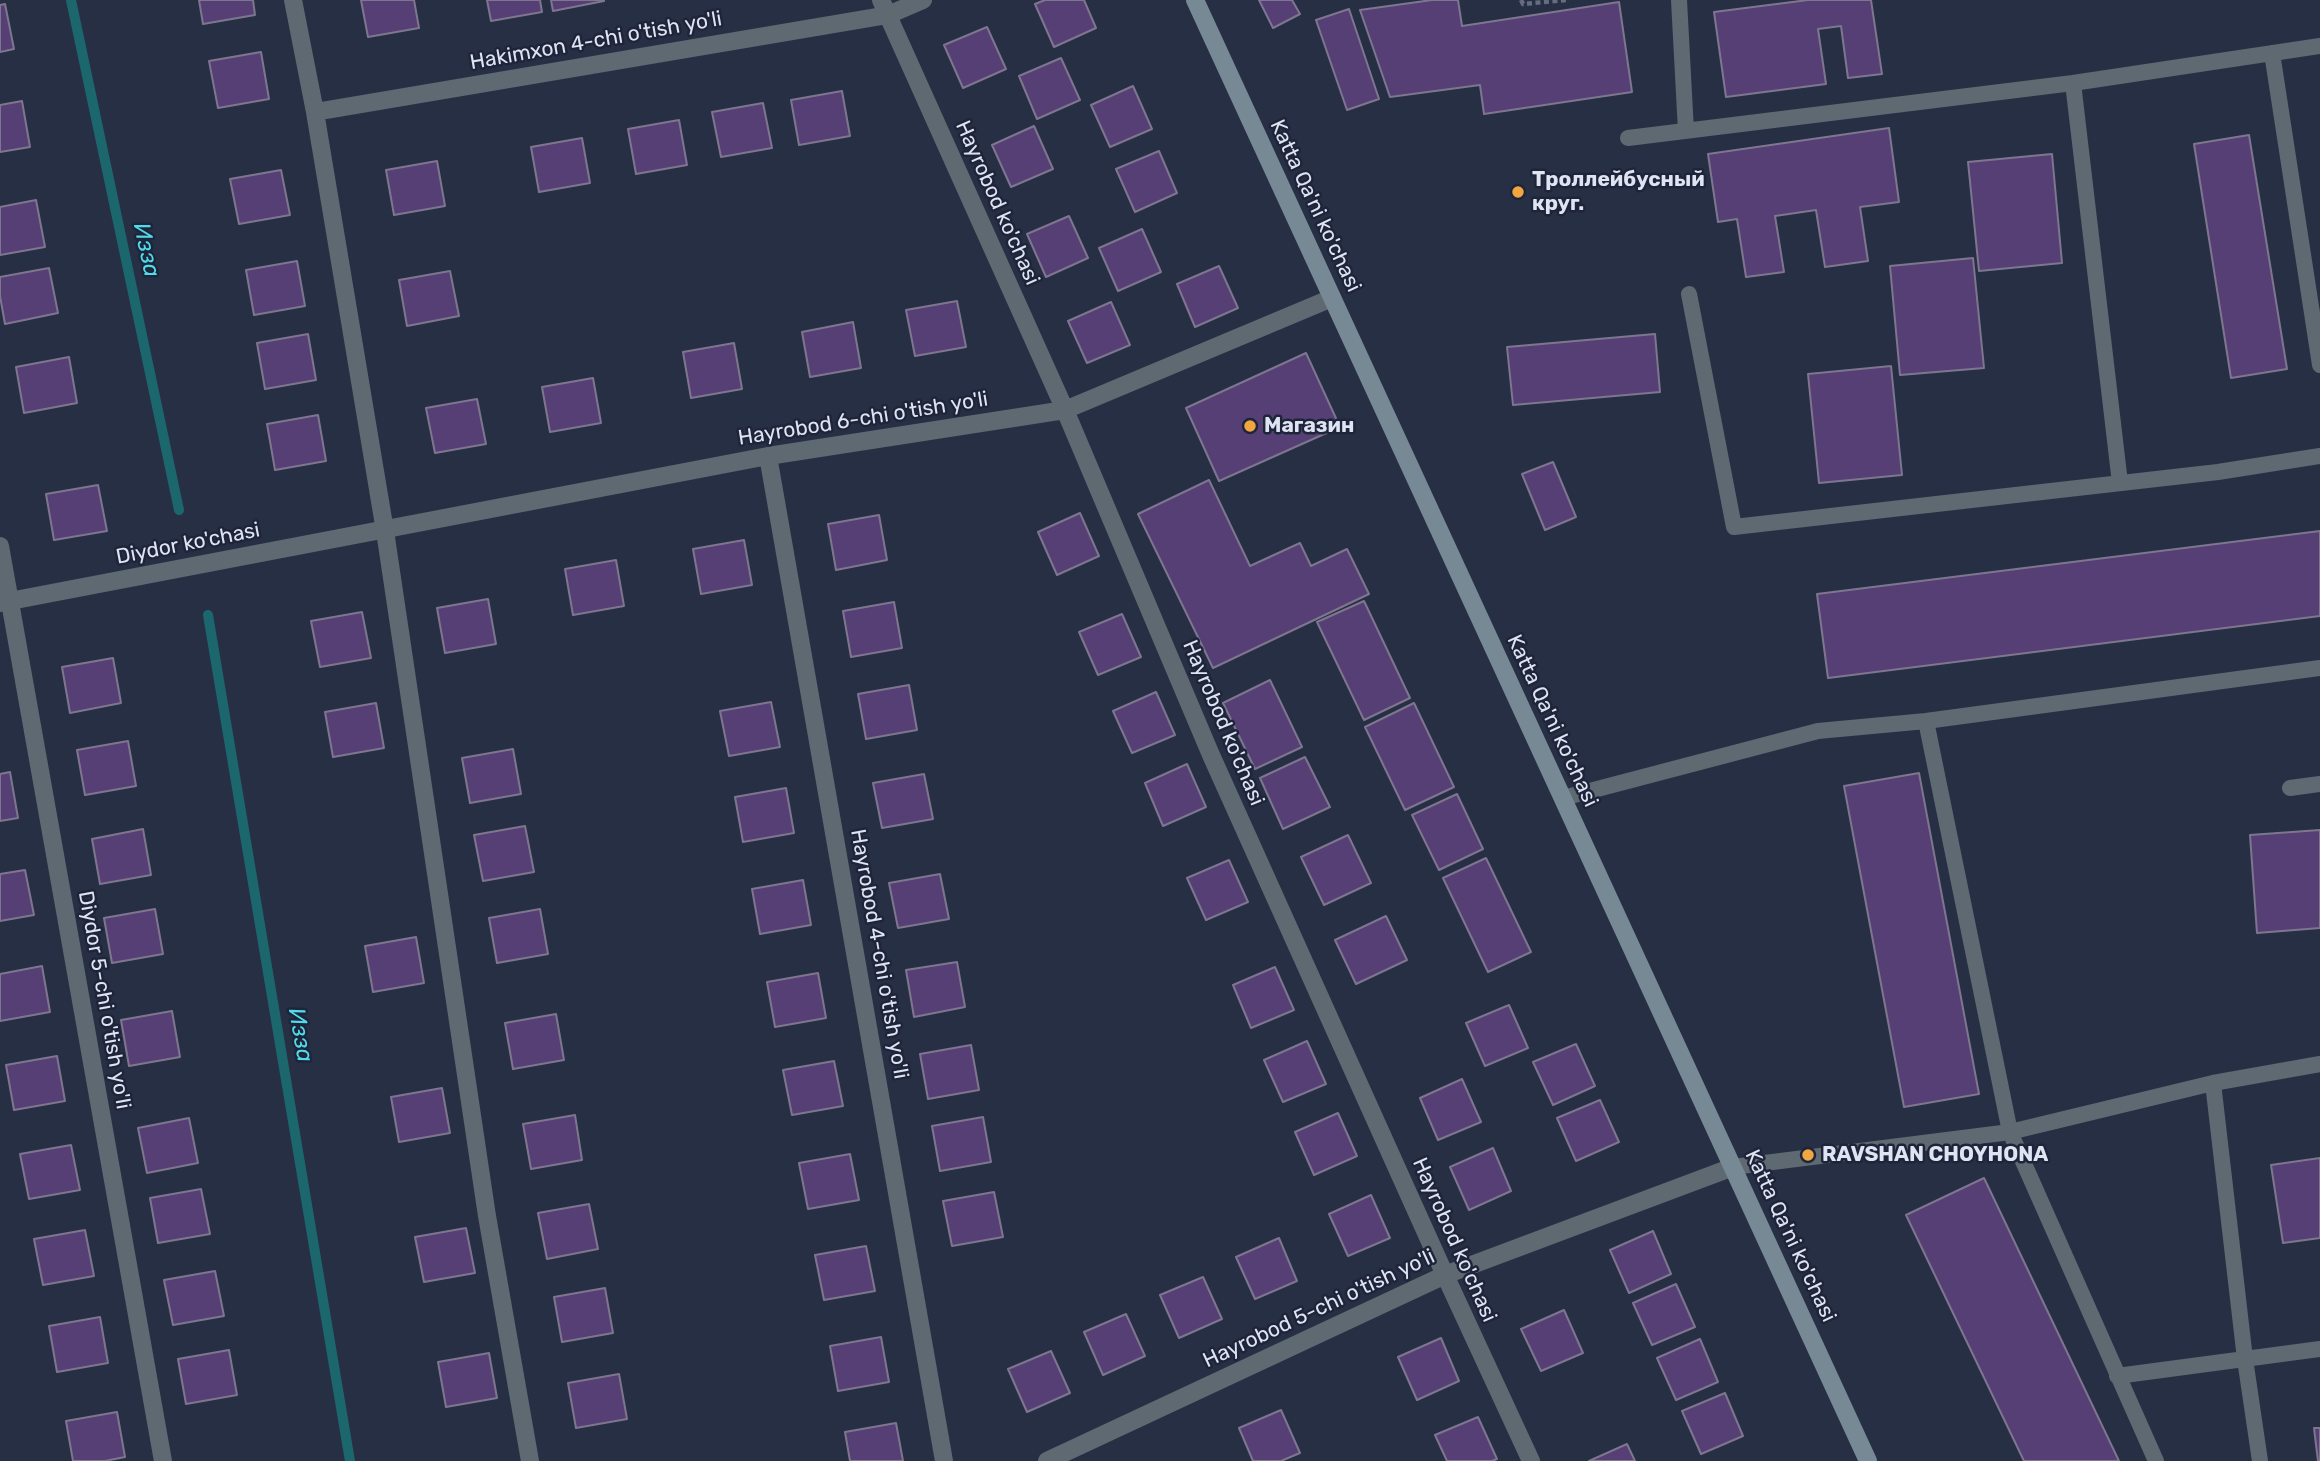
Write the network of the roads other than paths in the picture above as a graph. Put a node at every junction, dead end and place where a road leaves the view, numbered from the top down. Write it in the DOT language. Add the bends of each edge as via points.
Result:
graph roads {
  1 [pos="293,0"];
  2 [pos="923,0"];
  3 [pos="1195,0"];
  4 [pos="1679,0"];
  5 [pos="884,7"];
  6 [pos="2320,46"];
  7 [pos="2272,53"];
  8 [pos="2073,83"];
  9 [pos="315,113"];
  10 [pos="1686,131"];
  11 [pos="1628,138"];
  12 [pos="1689,295"];
  13 [pos="1332,298"];
  14 [pos="2320,365"];
  15 [pos="1065,410"];
  16 [pos="768,456"];
  17 [pos="2320,456"];
  18 [pos="2120,483"];
  19 [pos="385,530"];
  20 [pos="0,546"];
  21 [pos="5,602"];
  22 [pos="2320,668"];
  23 [pos="1926,721"];
  24 [pos="2320,784"];
  25 [pos="2290,788"];
  26 [pos="1563,798"];
  27 [pos="2320,1065"];
  28 [pos="2213,1083"];
  29 [pos="2010,1132"];
  30 [pos="1733,1167"];
  31 [pos="1445,1275"];
  32 [pos="2320,1349"];
  33 [pos="2245,1359"];
  34 [pos="2117,1376"];
  35 [pos="163,1461"];
  36 [pos="530,1461"];
  37 [pos="944,1461"];
  38 [pos="1047,1461"];
  39 [pos="1531,1461"];
  40 [pos="1868,1461"];
  41 [pos="2157,1461"];
  42 [pos="2260,1461"];
  1 -- 9 [label="street"];
  2 -- 5 [label="street, Hakimxon 4-chi o'tish yo'li"];
  3 -- 13 [label="main road, Katta Qa'ni ko'chasi"];
  4 -- 10 [label="lane"];
  5 -- 9 [label="street, Hakimxon 4-chi o'tish yo'li"];
  5 -- 15 [label="street, Hayrobod ko'chasi"];
  6 -- 7 [label="lane"];
  7 -- 8 [label="lane"];
  7 -- 14 [label="lane"];
  8 -- 10 [label="lane"];
  8 -- 18 [label="lane"];
  9 -- 19 [label="street"];
  10 -- 11 [label="lane"];
  12 -- 18 [label="lane" via="1734,527"];
  13 -- 15 [label="street, Hayrobod 6-chi o'tish yo'li"];
  13 -- 26 [label="main road, Katta Qa'ni ko'chasi"];
  15 -- 16 [label="street, Hayrobod 6-chi o'tish yo'li"];
  15 -- 31 [label="street, Hayrobod ko'chasi" via="1217,768"];
  16 -- 19 [label="street, Hayrobod 6-chi o'tish yo'li"];
  16 -- 37 [label="street, Hayrobod 4-chi o'tish yo'li"];
  17 -- 18 [label="lane"];
  19 -- 21 [label="street, Diydor ko'chasi"];
  19 -- 36 [label="street" via="487,1216"];
  20 -- 21 [label="street, Diydor 5-chi o'tish yo'li"];
  21 -- 35 [label="street, Diydor 5-chi o'tish yo'li"];
  22 -- 23 [label="lane"];
  23 -- 26 [label="lane" via="1818,731"];
  23 -- 29 [label="lane"];
  24 -- 25 [label="lane"];
  26 -- 30 [label="main road, Katta Qa'ni ko'chasi"];
  27 -- 28 [label="lane"];
  28 -- 29 [label="lane"];
  28 -- 33 [label="lane"];
  29 -- 30 [label="lane"];
  29 -- 34 [label="lane"];
  30 -- 31 [label="street, Hayrobod 5-chi o'tish yo'li"];
  30 -- 40 [label="main road, Katta Qa'ni ko'chasi"];
  31 -- 38 [label="street, Hayrobod 5-chi o'tish yo'li"];
  31 -- 39 [label="street, Hayrobod ko'chasi"];
  32 -- 33 [label="lane"];
  33 -- 34 [label="lane"];
  33 -- 42 [label="lane"];
  34 -- 41 [label="lane"];
}
